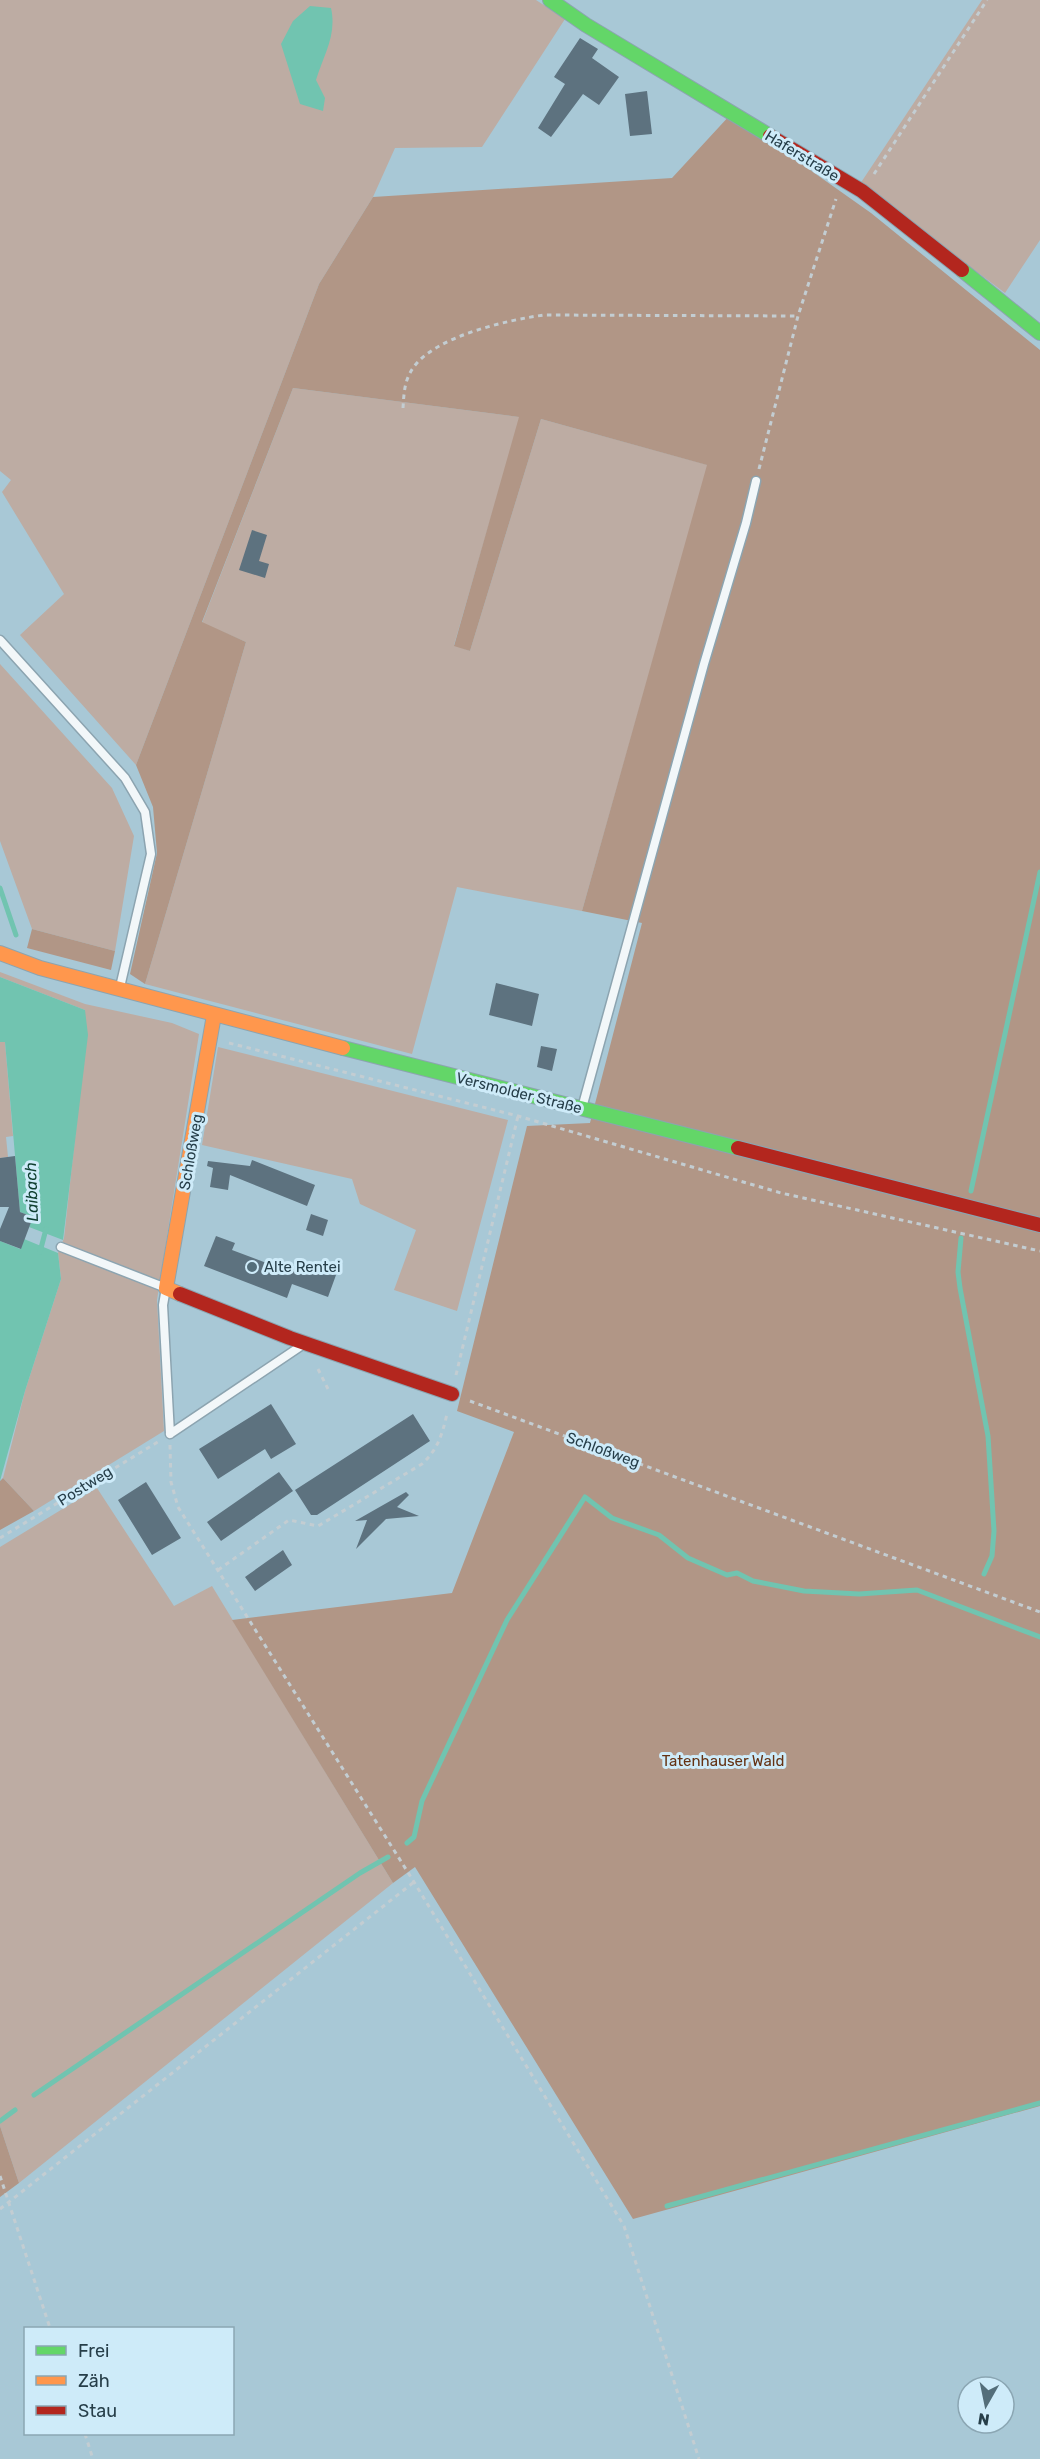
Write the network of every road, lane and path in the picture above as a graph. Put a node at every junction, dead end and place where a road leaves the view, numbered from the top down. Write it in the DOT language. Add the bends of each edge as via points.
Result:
graph roads {
  1 [pos="550,0"];
  2 [pos="987,0"];
  3 [pos="842,180"];
  4 [pos="862,190"];
  5 [pos="798,316"];
  6 [pos="1040,333"];
  7 [pos="403,408"];
  8 [pos="756,481"];
  9 [pos="0,640"];
  10 [pos="0,953"];
  11 [pos="119,990"];
  12 [pos="214,1015"];
  13 [pos="211,1038"];
  14 [pos="581,1109"];
  15 [pos="518,1116"];
  16 [pos="1040,1225"];
  17 [pos="61,1247"];
  18 [pos="1040,1251"];
  19 [pos="166,1288"];
  20 [pos="305,1343"];
  21 [pos="452,1394"];
  22 [pos="170,1434"];
  23 [pos="0,1538"];
  24 [pos="218,1570"];
  25 [pos="1040,1612"];
  26 [pos="414,1882"];
  27 [pos="0,2176"];
  28 [pos="8,2202"];
  29 [pos="0,2209"];
  30 [pos="50,2327"];
  31 [pos="86,2435"];
  32 [pos="93,2459"];
  33 [pos="699,2459"];
  1 -- 3 [label="street, Haferstraße"];
  2 -- 4 [label="path"];
  3 -- 4 [label="street, Haferstraße"];
  3 -- 5 [label="path"];
  4 -- 6 [label="street, Haferstraße"];
  5 -- 7 [label="path" via="544,315 514,319 437,348 414,366 405,384"];
  5 -- 8 [label="path"];
  8 -- 14 [label="lane"];
  9 -- 11 [label="lane" via="125,778 145,812 151,854"];
  10 -- 11 [label="street, Versmolder Straße"];
  11 -- 12 [label="street, Versmolder Straße"];
  12 -- 13 [label="street, Schloßweg"];
  12 -- 14 [label="street, Versmolder Straße"];
  13 -- 15 [label="path"];
  13 -- 19 [label="street, Schloßweg"];
  14 -- 16 [label="street, Versmolder Straße"];
  15 -- 18 [label="path" via="781,1193"];
  15 -- 21 [label="path"];
  17 -- 19 [label="lane"];
  19 -- 20 [label="street"];
  19 -- 22 [label="lane" via="163,1305"];
  20 -- 21 [label="street"];
  20 -- 22 [label="lane"];
  21 -- 24 [label="path" via="441,1440 422,1464 318,1526 289,1520"];
  21 -- 25 [label="path, Schloßweg"];
  22 -- 23 [label="path, Postweg"];
  22 -- 24 [label="path" via="171,1482 178,1508"];
  24 -- 26 [label="path"];
  26 -- 28 [label="path"];
  26 -- 33 [label="path" via="624,2226"];
  27 -- 28 [label="path"];
  28 -- 29 [label="path"];
  28 -- 30 [label="path"];
  31 -- 32 [label="path"];
}
